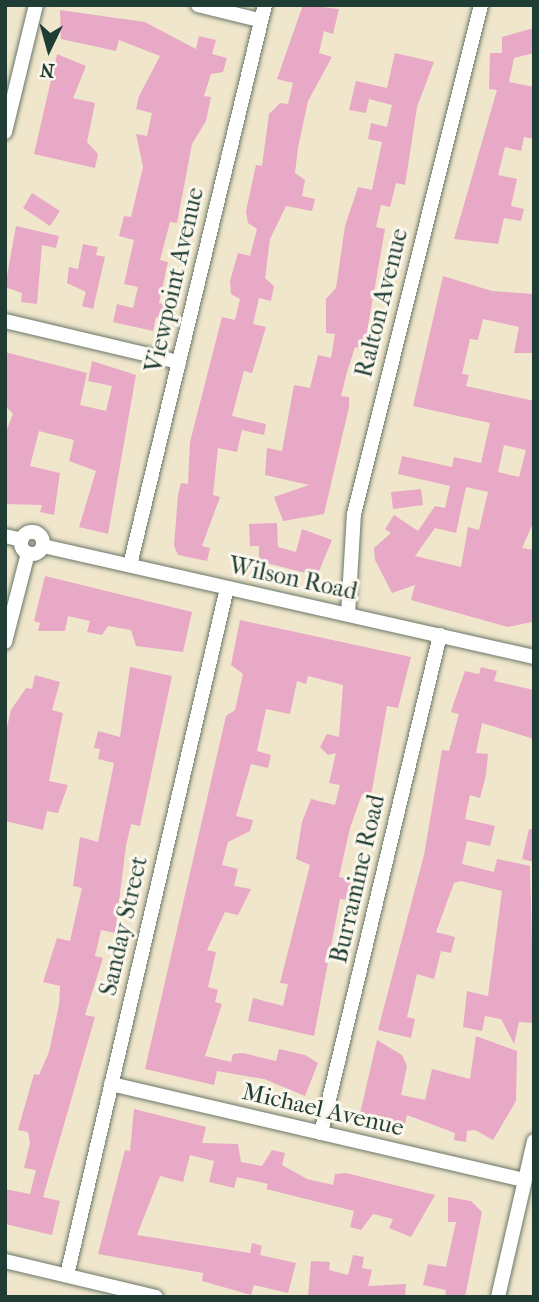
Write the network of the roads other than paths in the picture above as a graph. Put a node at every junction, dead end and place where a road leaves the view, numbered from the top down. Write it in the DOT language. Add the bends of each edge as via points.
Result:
graph roads {
  1 [pos="36,5"];
  2 [pos="198,5"];
  3 [pos="265,5"];
  4 [pos="481,5"];
  5 [pos="259,20"];
  6 [pos="5,132"];
  7 [pos="5,321"];
  8 [pos="179,362"];
  9 [pos="5,536"];
  10 [pos="25,547"];
  11 [pos="130,565"];
  12 [pos="227,588"];
  13 [pos="348,614"];
  14 [pos="440,635"];
  15 [pos="5,642"];
  16 [pos="534,657"];
  17 [pos="111,1084"];
  18 [pos="321,1133"];
  19 [pos="534,1141"];
  20 [pos="524,1180"];
  21 [pos="5,1261"];
  22 [pos="67,1275"];
  23 [pos="156,1297"];
  24 [pos="498,1297"];
  1 -- 6 [label="street"];
  2 -- 5 [label="street"];
  3 -- 5 [label="street, Viewpoint Avenue"];
  4 -- 13 [label="street, Ralton Avenue" via="354,514"];
  5 -- 8 [label="street, Viewpoint Avenue"];
  7 -- 8 [label="street"];
  8 -- 11 [label="street, Viewpoint Avenue"];
  9 -- 10 [label="street"];
  10 -- 11 [label="street, Wilson Road" via="43,546"];
  10 -- 15 [label="street"];
  11 -- 12 [label="street, Wilson Road"];
  12 -- 13 [label="street, Wilson Road"];
  12 -- 17 [label="street, Sanday Street"];
  13 -- 14 [label="street, Wilson Road"];
  14 -- 16 [label="street, Wilson Road"];
  14 -- 18 [label="street, Burramine Road"];
  17 -- 18 [label="street, Michael Avenue"];
  17 -- 22 [label="street, Sanday Street"];
  18 -- 20 [label="street, Michael Avenue"];
  19 -- 20 [label="street"];
  20 -- 24 [label="street"];
  21 -- 22 [label="street"];
  22 -- 23 [label="street"];
}
